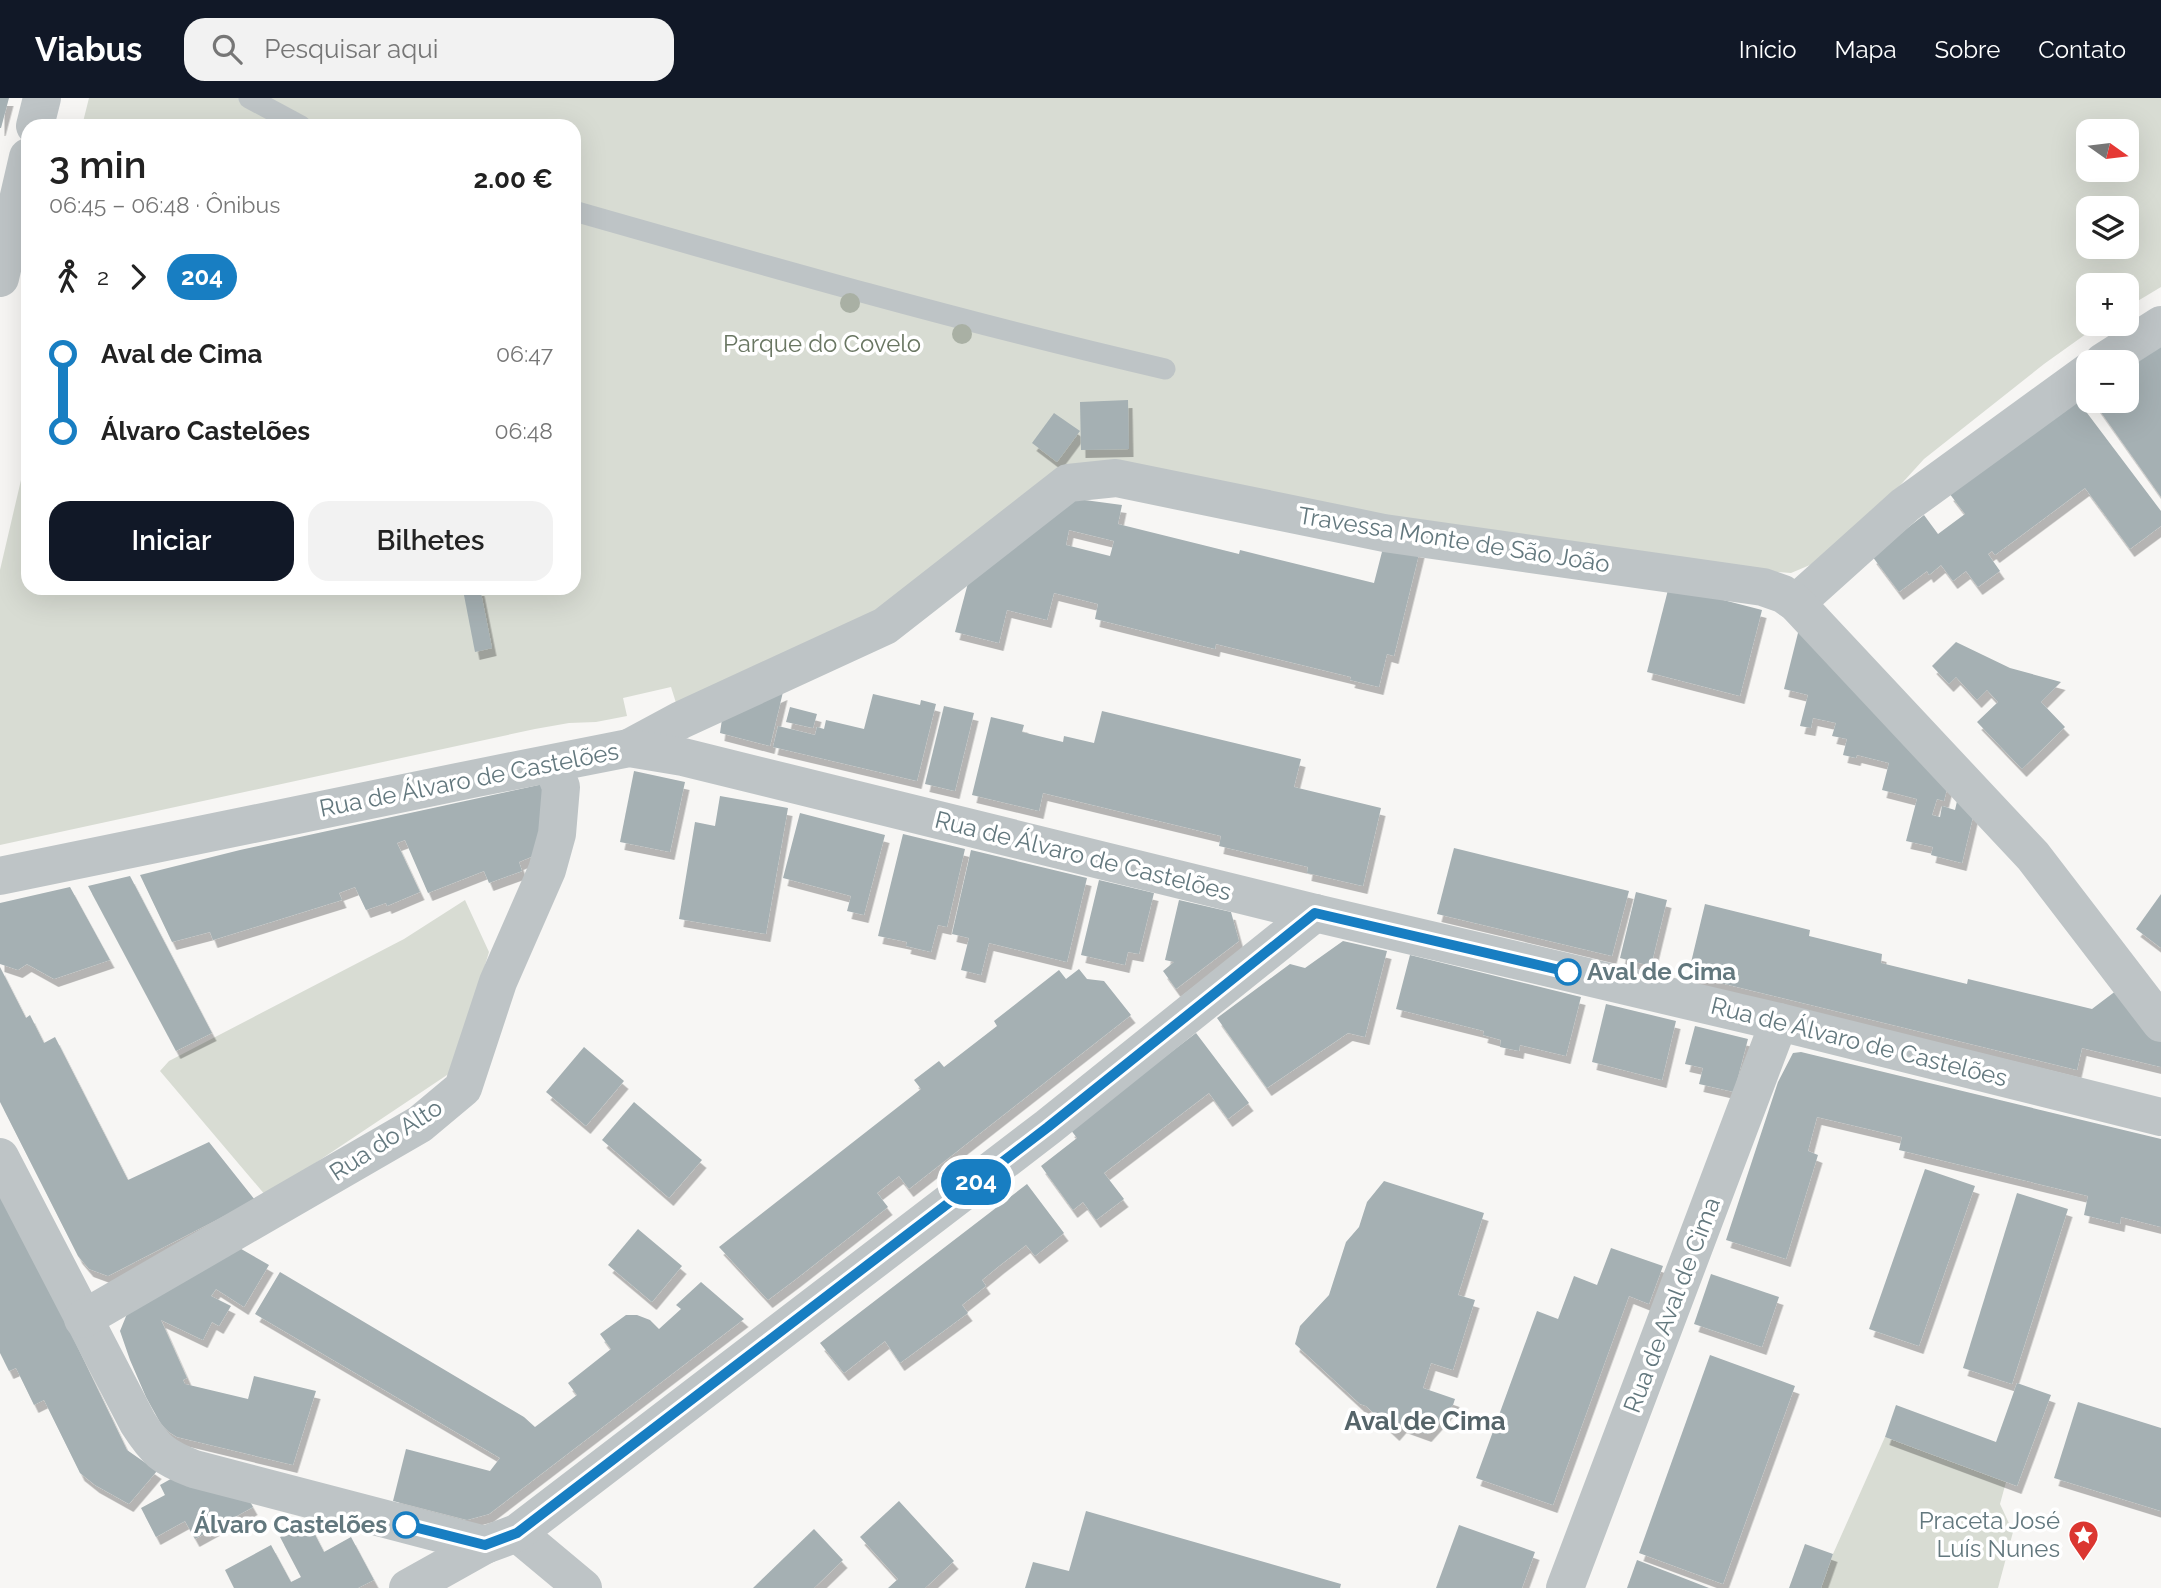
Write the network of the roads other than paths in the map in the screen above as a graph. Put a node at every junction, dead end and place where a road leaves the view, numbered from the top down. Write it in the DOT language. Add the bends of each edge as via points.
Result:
graph roads {
  1 [pos="41,98"];
  2 [pos="249,98"];
  3 [pos="36,119"];
  4 [pos="288,119"];
  5 [pos="21,187"];
  6 [pos="581,213"];
  7 [pos="0,278"];
  8 [pos="2161,325"];
  9 [pos="2122,350"];
  10 [pos="1164,369"];
  11 [pos="2076,381"];
  12 [pos="1796,603"];
  13 [pos="629,748"];
  14 [pos="552,764"];
  15 [pos="0,876"];
  16 [pos="1315,913"];
  17 [pos="1779,1021"];
  18 [pos="2161,1023"];
  19 [pos="2161,1117"];
  20 [pos="0,1157"];
  21 [pos="83,1319"];
  22 [pos="501,1539"];
  23 [pos="408,1588"];
  24 [pos="583,1588"];
  25 [pos="1565,1588"];
  1 -- 3 [label="street"];
  2 -- 4 [label="lane"];
  5 -- 7 [label="street"];
  6 -- 10 [label="lane"];
  8 -- 9 [label="street"];
  11 -- 12 [label="street" via="1906,505"];
  12 -- 13 [label="street, Travessa Monte de São João" via="1763,587 1384,533 1116,478 1068,483 885,626"];
  12 -- 18 [label="street, Travessa Monte de São João" via="2034,856"];
  13 -- 14 [label="street, Rua de Álvaro de Castelões"];
  13 -- 16 [label="street, Rua de Álvaro de Castelões" via="683,757"];
  14 -- 15 [label="street, Rua de Álvaro de Castelões"];
  14 -- 21 [label="street, Rua do Alto" via="561,787 557,834 498,982 463,1088 420,1124"];
  16 -- 17 [label="street, Rua de Álvaro de Castelões"];
  16 -- 22 [label="street" via="1048,1127"];
  17 -- 19 [label="street, Rua de Álvaro de Castelões"];
  17 -- 25 [label="street, Rua de Aval de Cima"];
  20 -- 21 [label="street"];
  21 -- 22 [label="street" via="138,1423 152,1445 169,1459 194,1469"];
  22 -- 23 [label="street"];
  22 -- 24 [label="street"];
}
